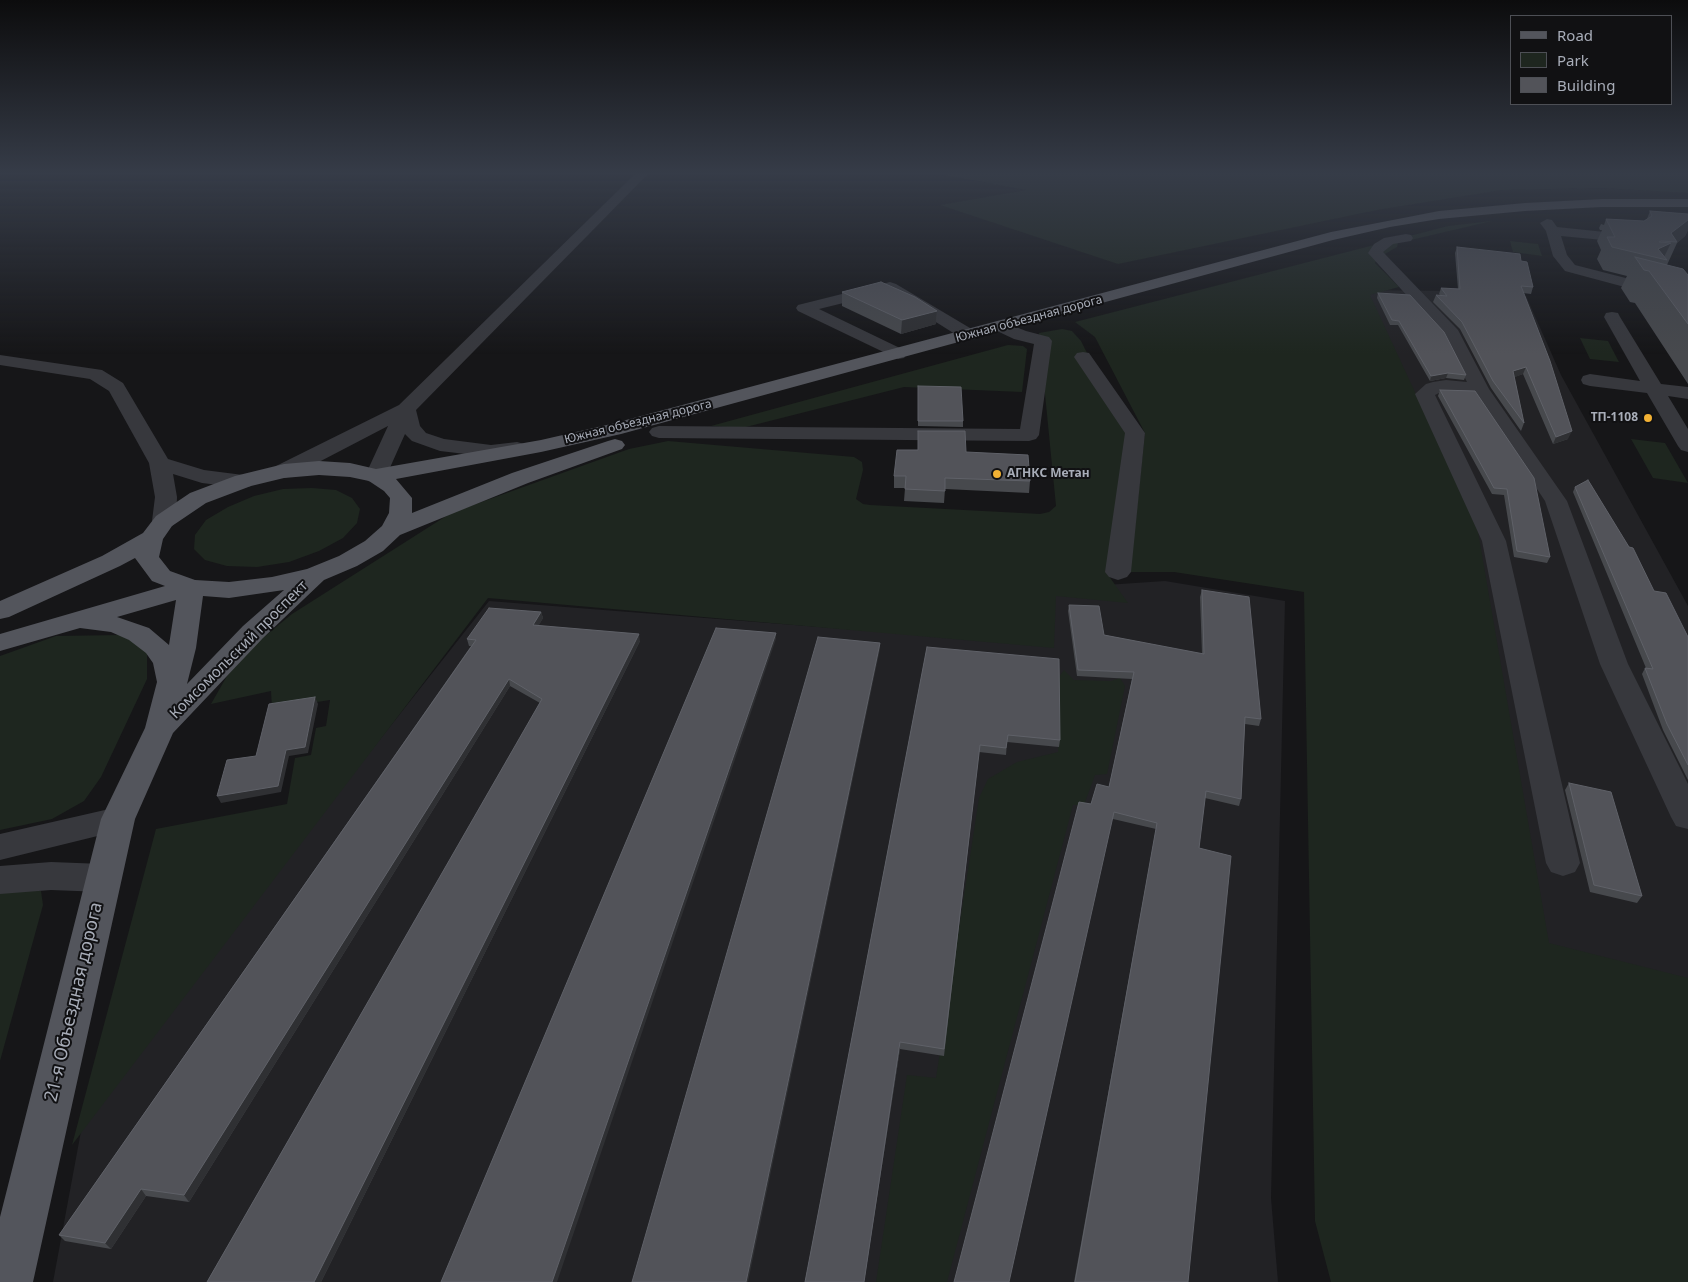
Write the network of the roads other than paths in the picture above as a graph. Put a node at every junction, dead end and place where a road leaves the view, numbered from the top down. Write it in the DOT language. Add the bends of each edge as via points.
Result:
graph roads {
  1 [pos="582,234"];
  2 [pos="1341,234"];
  3 [pos="1382,234"];
  4 [pos="1552,234"];
  5 [pos="1596,234"];
  6 [pos="1633,234"];
  7 [pos="1406,238"];
  8 [pos="1688,299"];
  9 [pos="1612,318"];
  10 [pos="1001,326"];
  11 [pos="1020,335"];
  12 [pos="969,336"];
  13 [pos="898,354"];
  14 [pos="1083,357"];
  15 [pos="0,360"];
  16 [pos="1590,380"];
  17 [pos="1480,388"];
  18 [pos="1655,389"];
  19 [pos="1688,393"];
  20 [pos="406,409"];
  21 [pos="659,432"];
  22 [pos="541,446"];
  23 [pos="1688,446"];
  24 [pos="160,463"];
  25 [pos="284,471"];
  26 [pos="376,476"];
  27 [pos="243,480"];
  28 [pos="158,529"];
  29 [pos="392,530"];
  30 [pos="1118,572"];
  31 [pos="316,574"];
  32 [pos="191,587"];
  33 [pos="0,611"];
  34 [pos="76,620"];
  35 [pos="0,643"];
  36 [pos="160,728"];
  37 [pos="1688,817"];
  38 [pos="118,819"];
  39 [pos="0,847"];
  40 [pos="1563,863"];
  41 [pos="103,878"];
  42 [pos="0,880"];
  43 [pos="8,1282"];
  1 -- 20 [label="street"];
  2 -- 10 [label="main road, Южная объездная дорога"];
  3 -- 11 [label="main road, Южная объездная дорога"];
  4 -- 8 [label="street" via="1560,256 1570,268"];
  5 -- 6 [label="street" via="1624,238 1634,237"];
  7 -- 17 [label="street" via="1389,241 1375,253 1452,334"];
  9 -- 18 [label="street"];
  10 -- 11 [label="street"];
  10 -- 12 [label="main road, Южная объездная дорога"];
  11 -- 21 [label="main road, Южная объездная дорога"];
  11 -- 21 [label="street" via="1043,341 1029,435"];
  12 -- 13 [label="main road, Южная объездная дорога"];
  12 -- 13 [label="street" via="890,287 804,308"];
  13 -- 22 [label="main road, Южная объездная дорога" via="614,430"];
  14 -- 30 [label="street" via="1135,432"];
  15 -- 24 [label="street" via="95,374 116,387"];
  16 -- 18 [label="street"];
  17 -- 37 [label="street" via="1556,501 1614,664"];
  17 -- 40 [label="street" via="1446,386 1433,388 1425,394 1494,540"];
  18 -- 19 [label="street"];
  18 -- 23 [label="street"];
  20 -- 22 [label="street" via="410,427 419,437 440,446 491,451"];
  20 -- 25 [label="street"];
  20 -- 26 [label="street"];
  21 -- 29 [label="main road, Южная объездная дорога" via="520,478"];
  22 -- 26 [label="main road, Южная объездная дорога"];
  24 -- 27 [label="street" via="202,476"];
  24 -- 28 [label="street" via="166,497"];
  25 -- 26 [label="main road, Комсомольский проспект" via="350,470"];
  25 -- 27 [label="main road, Комсомольский проспект"];
  26 -- 29 [label="main road, Комсомольский проспект" via="392,486 401,498 401,513"];
  27 -- 28 [label="main road, Комсомольский проспект" via="198,498"];
  28 -- 32 [label="main road, Комсомольский проспект" via="148,558 161,576"];
  28 -- 33 [label="main road" via="102,565"];
  29 -- 31 [label="main road, Комсомольский проспект" via="374,546"];
  31 -- 32 [label="main road, Комсомольский проспект" via="272,585 229,590"];
  31 -- 36 [label="main road, Комсомольский проспект" via="253,632"];
  32 -- 34 [label="main road"];
  32 -- 36 [label="main road, Комсомольский проспект" via="182,648"];
  34 -- 35 [label="main road"];
  34 -- 36 [label="main road" via="116,625 139,634 156,647 167,663 171,682"];
  36 -- 38 [label="main road, 21-я Объездная дорога"];
  38 -- 39 [label="street"];
  38 -- 41 [label="main road, 21-я Объездная дорога"];
  41 -- 42 [label="street" via="51,876"];
  41 -- 43 [label="main road, 21-я Объездная дорога"];
}
